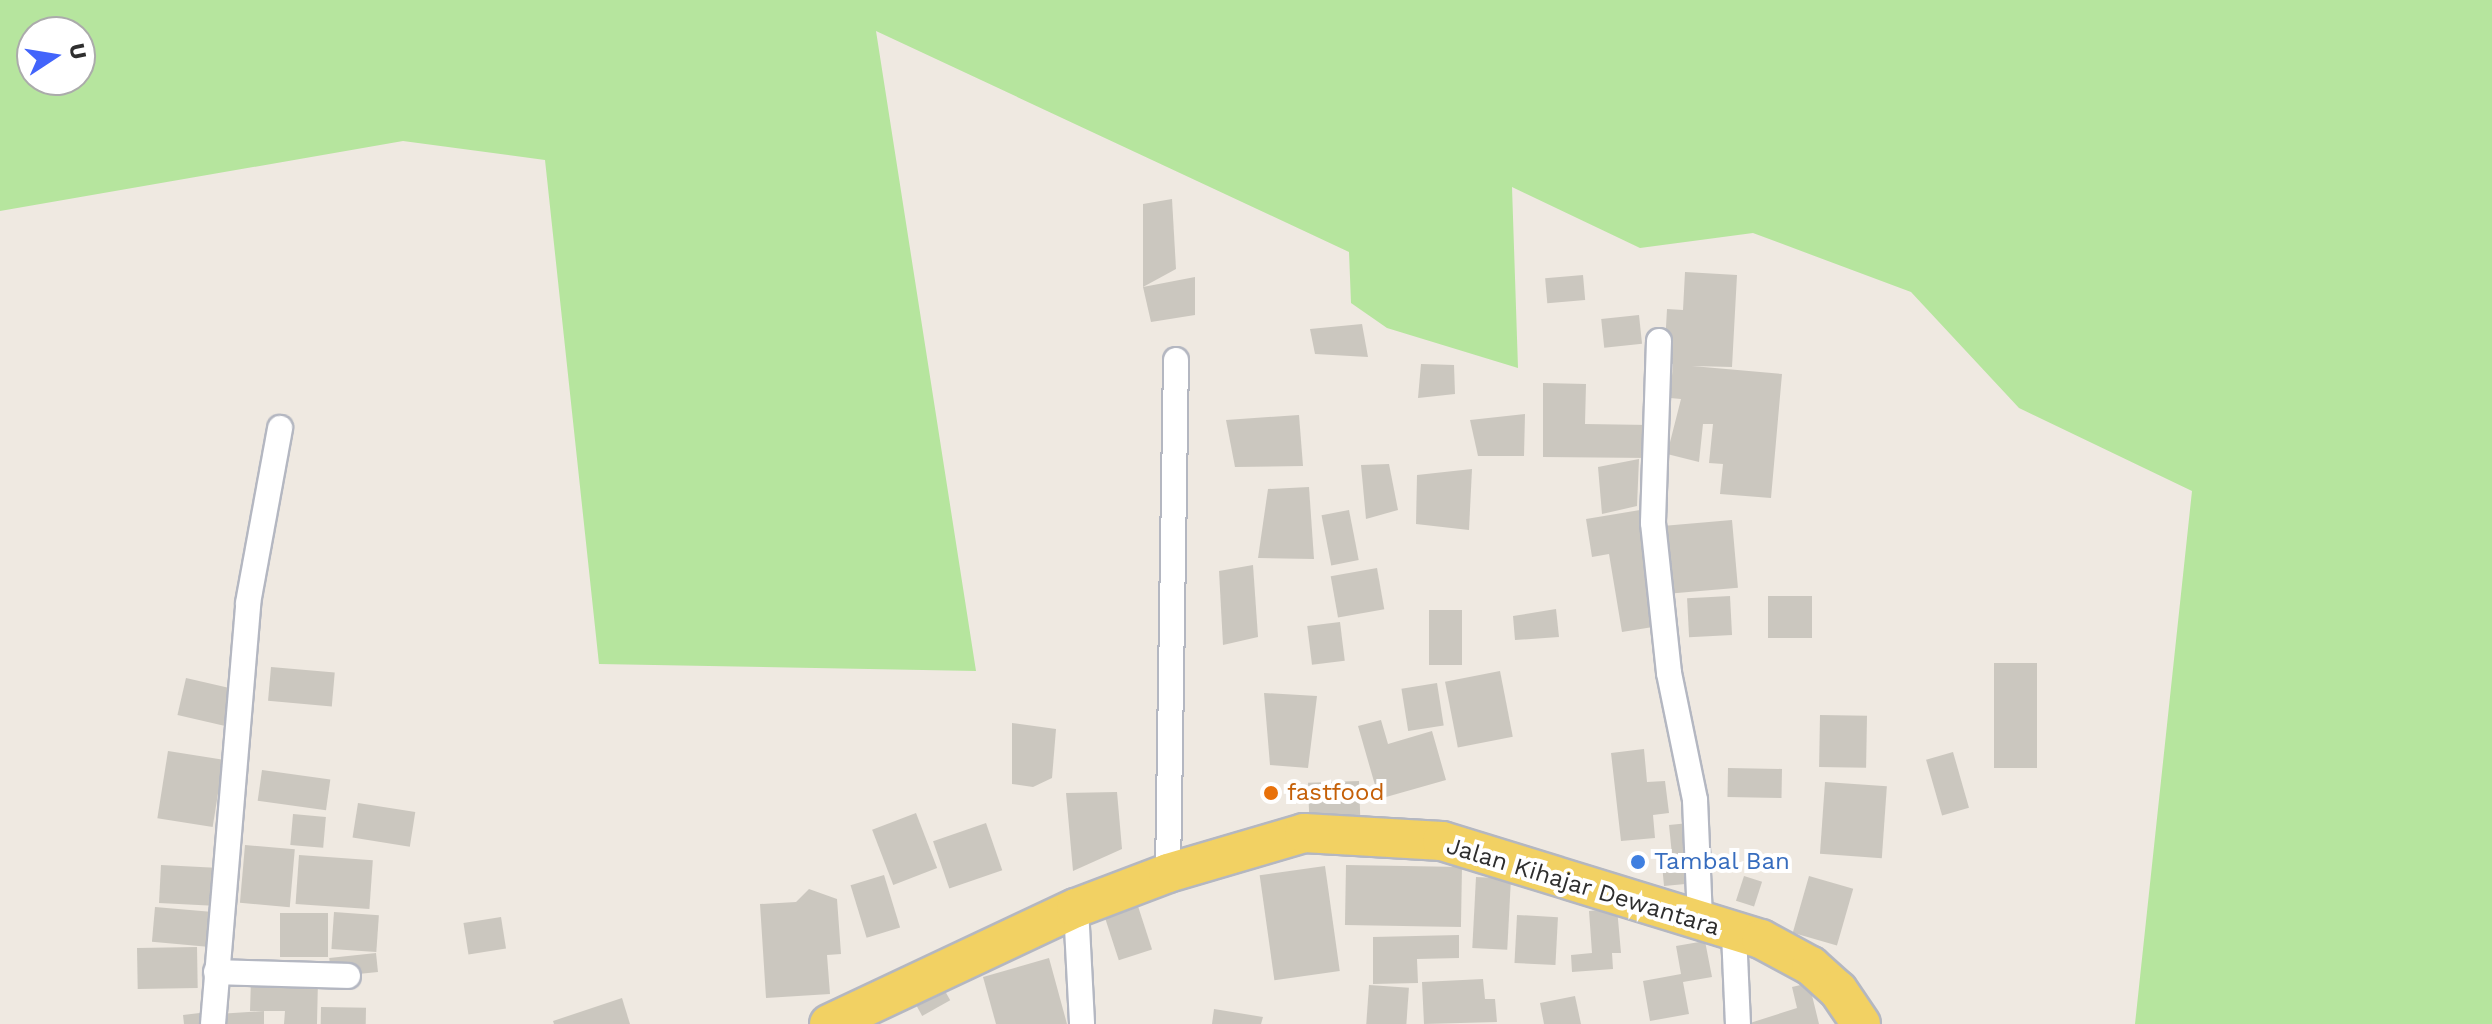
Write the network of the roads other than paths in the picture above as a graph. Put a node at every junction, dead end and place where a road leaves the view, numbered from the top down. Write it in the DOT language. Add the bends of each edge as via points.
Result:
graph roads {
  1 [pos="1659,341"];
  2 [pos="1176,360"];
  3 [pos="280,428"];
  4 [pos="1168,873"];
  5 [pos="1076,908"];
  6 [pos="1717,927"];
  7 [pos="216,972"];
  8 [pos="348,976"];
  9 [pos="838,1022"];
  10 [pos="213,1024"];
  11 [pos="1082,1024"];
  12 [pos="1738,1024"];
  13 [pos="1861,1024"];
  1 -- 6 [label="street" via="1653,523 1669,673"];
  2 -- 4 [label="street"];
  3 -- 7 [label="street" via="248,603"];
  4 -- 5 [label="main road, Jalan Kihajar Dewantara"];
  4 -- 6 [label="main road, Jalan Kihajar Dewantara" via="1304,833 1442,841"];
  5 -- 9 [label="main road, Jalan Kihajar Dewantara"];
  5 -- 11 [label="street"];
  6 -- 12 [label="street"];
  6 -- 13 [label="main road, Jalan Kihajar Dewantara" via="1761,939 1811,966 1838,990"];
  7 -- 8 [label="street"];
  7 -- 10 [label="street"];
}
